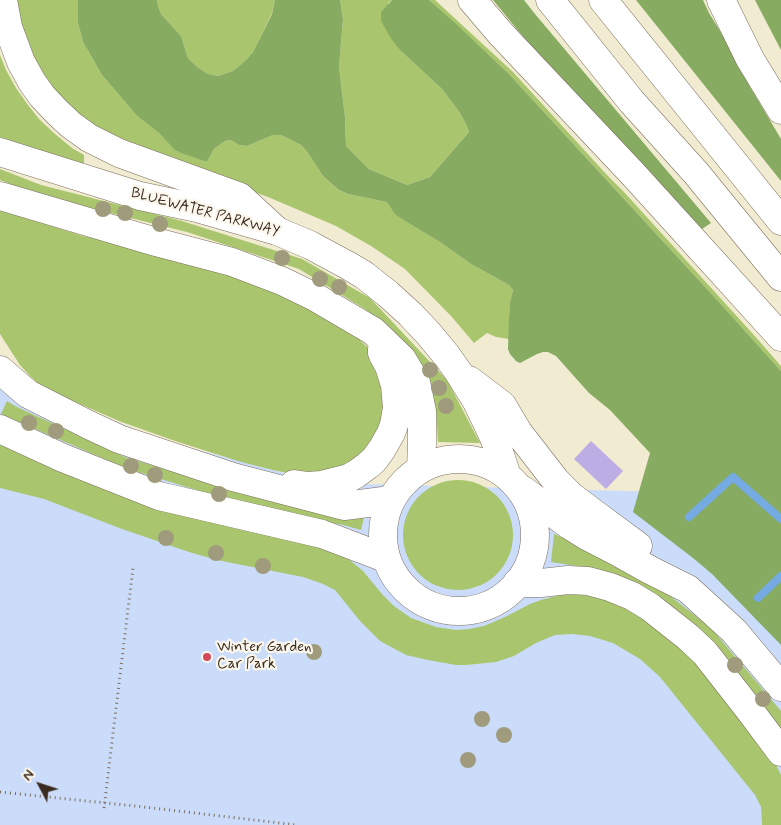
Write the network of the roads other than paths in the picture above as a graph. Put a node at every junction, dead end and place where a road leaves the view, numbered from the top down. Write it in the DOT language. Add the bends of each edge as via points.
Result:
graph roads {
  1 [pos="3,0"];
  2 [pos="472,0"];
  3 [pos="550,0"];
  4 [pos="603,0"];
  5 [pos="721,0"];
  6 [pos="781,110"];
  7 [pos="0,152"];
  8 [pos="0,196"];
  9 [pos="781,221"];
  10 [pos="277,231"];
  11 [pos="781,277"];
  12 [pos="781,337"];
  13 [pos="383,340"];
  14 [pos="0,370"];
  15 [pos="460,373"];
  16 [pos="0,429"];
  17 [pos="421,469"];
  18 [pos="512,480"];
  19 [pos="265,486"];
  20 [pos="391,500"];
  21 [pos="385,558"];
  22 [pos="517,583"];
  23 [pos="688,589"];
  24 [pos="781,688"];
  25 [pos="781,752"];
  1 -- 10 [label="street" via="20,62 42,96 71,125 119,153 240,197"];
  2 -- 12 [label="street"];
  3 -- 11 [label="street"];
  4 -- 9 [label="street"];
  5 -- 6 [label="street" via="750,59"];
  7 -- 10 [label="street, BLUEWATER PARKWAY" via="140,196"];
  8 -- 13 [label="street" via="232,262 315,297"];
  10 -- 15 [label="street, BLUEWATER PARKWAY" via="349,266 375,284 422,326"];
  13 -- 17 [label="street" via="402,359 416,382 422,411"];
  13 -- 19 [label="street" via="382,353 393,377 397,408 391,433 378,455 362,471 342,481 315,486 287,482"];
  14 -- 19 [label="street" via="28,394 119,439"];
  15 -- 18 [label="street, BLUEWATER PARKWAY" via="496,440"];
  15 -- 23 [label="street" via="502,405 548,472 571,496 656,558"];
  16 -- 21 [label="street" via="159,496 322,534"];
  17 -- 18 [label="street" via="448,460 470,460 486,463"];
  17 -- 20 [label="street" via="399,487"];
  18 -- 22 [label="street" via="532,512 535,540 531,561"];
  18 -- 23 [label="street" via="585,535"];
  19 -- 20 [label="street" via="344,506"];
  20 -- 21 [label="street" via="382,531"];
  21 -- 22 [label="street" via="395,577 412,594 435,607 454,612 487,606"];
  22 -- 25 [label="street" via="588,581 644,603 705,653"];
  23 -- 24 [label="street" via="738,635"];
}
